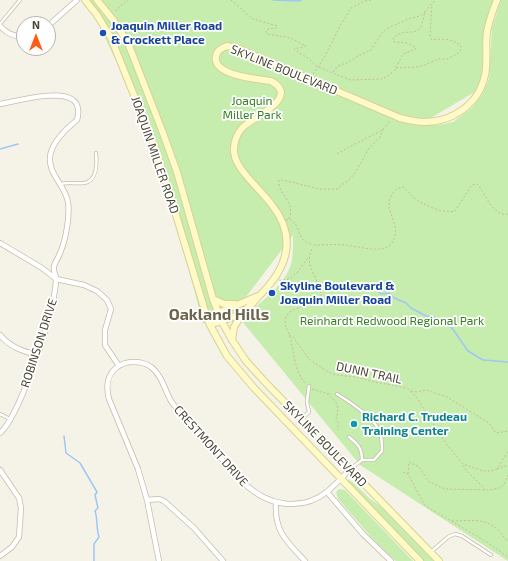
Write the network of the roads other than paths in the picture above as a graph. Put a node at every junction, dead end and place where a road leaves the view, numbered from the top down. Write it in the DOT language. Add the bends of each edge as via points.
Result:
graph roads {
  1 [pos="20,0"];
  2 [pos="77,0"];
  3 [pos="85,0"];
  4 [pos="97,0"];
  5 [pos="497,0"];
  6 [pos="56,19"];
  7 [pos="0,25"];
  8 [pos="16,37"];
  9 [pos="0,104"];
  10 [pos="96,153"];
  11 [pos="60,184"];
  12 [pos="0,243"];
  13 [pos="56,279"];
  14 [pos="261,294"];
  15 [pos="213,299"];
  16 [pos="239,304"];
  17 [pos="243,312"];
  18 [pos="218,313"];
  19 [pos="207,318"];
  20 [pos="221,320"];
  21 [pos="210,324"];
  22 [pos="0,335"];
  23 [pos="232,340"];
  24 [pos="37,355"];
  25 [pos="119,366"];
  26 [pos="309,386"];
  27 [pos="337,394"];
  28 [pos="0,414"];
  29 [pos="10,419"];
  30 [pos="301,420"];
  31 [pos="0,433"];
  32 [pos="349,437"];
  33 [pos="362,460"];
  34 [pos="350,469"];
  35 [pos="0,470"];
  36 [pos="342,478"];
  37 [pos="327,492"];
  38 [pos="147,500"];
  39 [pos="276,503"];
  40 [pos="431,553"];
  41 [pos="491,555"];
  42 [pos="1,559"];
  43 [pos="159,561"];
  44 [pos="223,561"];
  45 [pos="305,561"];
  46 [pos="391,561"];
  47 [pos="420,561"];
  48 [pos="439,561"];
  1 -- 7 [label="lane"];
  2 -- 6 [label="street"];
  3 -- 19 [label="main road, JOAQUIN MILLER ROAD" via="111,38 149,133 164,174"];
  4 -- 15 [label="main road, JOAQUIN MILLER ROAD" via="110,14 128,44 168,146"];
  5 -- 14 [label="main road, SKYLINE BOULEVARD" via="487,32 486,69 479,91 470,104 455,115 435,122 415,122 392,115 231,46 219,50 217,64 222,70 271,81 281,95 274,106 245,125 235,139 234,149 238,165 272,204 282,222 286,242 283,265 276,278"];
  7 -- 8 [label="street" via="5,32"];
  9 -- 11 [label="street, ROBINSON DRIVE" via="60,96 74,100 78,105 77,120 56,142 51,152 51,170"];
  10 -- 11 [label="lane" via="97,166 90,180 86,183"];
  11 -- 13 [label="street, ROBINSON DRIVE" via="68,202 68,217 61,251 54,267"];
  12 -- 13 [label="street"];
  13 -- 24 [label="street, ROBINSON DRIVE" via="52,304"];
  13 -- 25 [label="street" via="84,285 97,291 107,300 111,309 105,330 105,345"];
  14 -- 16 [label="main road, SKYLINE BOULEVARD"];
  14 -- 17 [label="main road, SKYLINE BOULEVARD"];
  15 -- 16 [label="main road" via="224,304"];
  15 -- 18 [label="main road, JOAQUIN MILLER ROAD"];
  16 -- 18 [label="main road, SKYLINE BOULEVARD"];
  17 -- 20 [label="main road, SKYLINE BOULEVARD"];
  17 -- 23 [label="main road" via="234,327"];
  18 -- 19 [label="main road, SKYLINE BOULEVARD"];
  18 -- 20 [label="main road, SKYLINE BOULEVARD"];
  19 -- 21 [label="main road, SKYLINE BOULEVARD"];
  20 -- 21 [label="main road, SKYLINE BOULEVARD"];
  20 -- 23 [label="main road, SKYLINE BOULEVARD"];
  21 -- 36 [label="main road, SKYLINE BOULEVARD" via="234,365"];
  22 -- 24 [label="street" via="6,343 15,348"];
  23 -- 30 [label="main road, SKYLINE BOULEVARD" via="246,361"];
  24 -- 29 [label="street, ROBINSON DRIVE"];
  25 -- 38 [label="street" via="108,378 106,388 138,469"];
  25 -- 39 [label="street, CRESTMONT DRIVE" via="134,362 150,366 157,373 180,414 246,485 256,494"];
  26 -- 30 [label="lane" via="309,412"];
  27 -- 33 [label="lane" via="377,427 382,451 374,460"];
  28 -- 29 [label="lane"];
  29 -- 31 [label="street, ROBINSON DRIVE"];
  30 -- 34 [label="main road, SKYLINE BOULEVARD"];
  32 -- 33 [label="lane" via="360,447"];
  33 -- 34 [label="lane"];
  34 -- 36 [label="street, CRESTMONT DRIVE"];
  34 -- 40 [label="main road, SKYLINE BOULEVARD"];
  35 -- 42 [label="street" via="19,498 21,508 19,537"];
  36 -- 37 [label="street, CRESTMONT DRIVE"];
  36 -- 47 [label="main road, SKYLINE BOULEVARD"];
  37 -- 39 [label="street, CRESTMONT DRIVE" via="305,502"];
  37 -- 46 [label="street" via="363,534"];
  38 -- 43 [label="street"];
  38 -- 44 [label="street" via="164,501 194,528"];
  39 -- 45 [label="street" via="277,524"];
  40 -- 41 [label="lane" via="455,534"];
  40 -- 48 [label="main road, SKYLINE BOULEVARD"];
}
